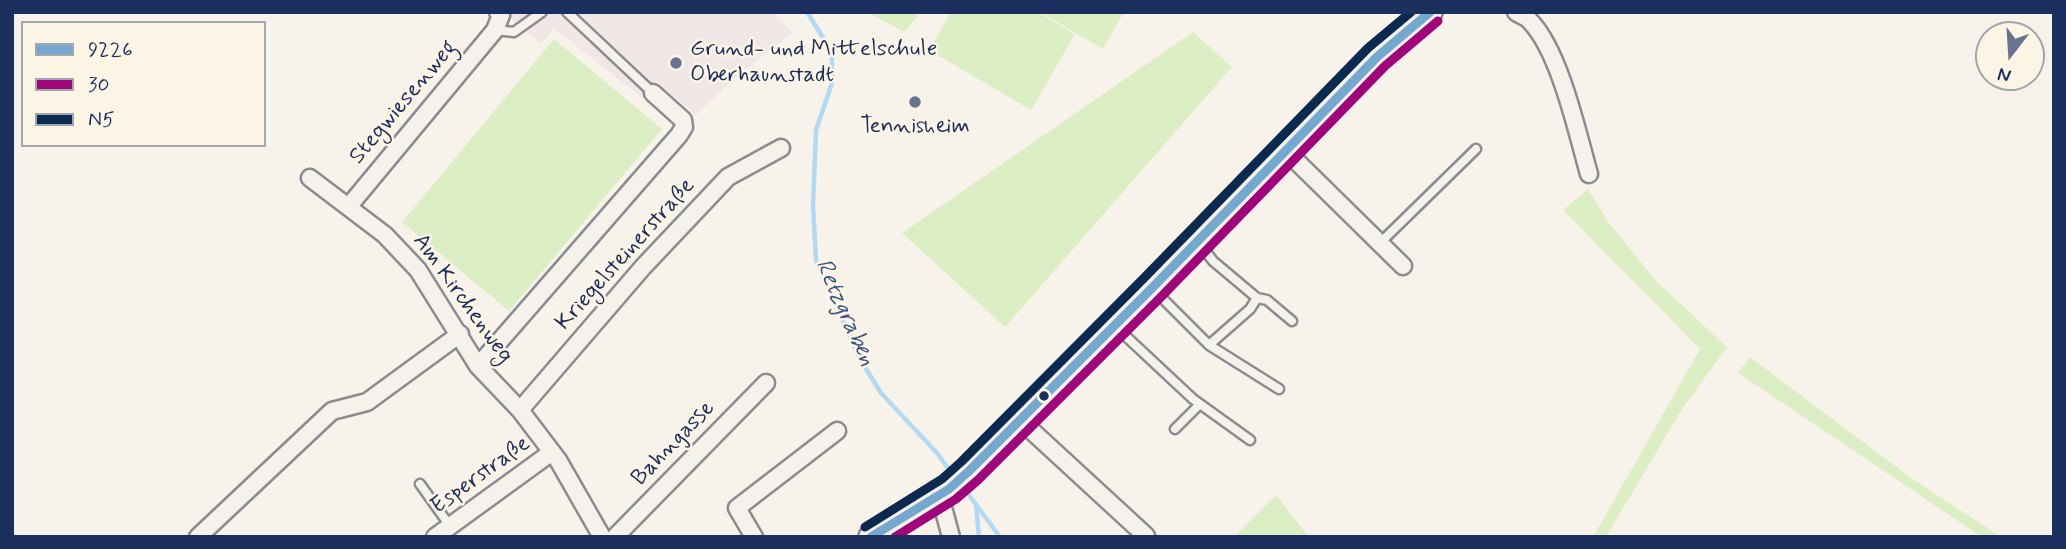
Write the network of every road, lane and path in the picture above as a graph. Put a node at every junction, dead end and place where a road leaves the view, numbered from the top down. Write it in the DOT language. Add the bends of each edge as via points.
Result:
graph roads {
  1 [pos="498,12"];
  2 [pos="542,12"];
  3 [pos="567,12"];
  4 [pos="1430,12"];
  5 [pos="1516,12"];
  6 [pos="495,30"];
  7 [pos="653,93"];
  8 [pos="781,148"];
  9 [pos="1476,149"];
  10 [pos="1286,151"];
  11 [pos="1589,174"];
  12 [pos="310,178"];
  13 [pos="349,206"];
  14 [pos="1198,242"];
  15 [pos="1380,243"];
  16 [pos="1403,266"];
  17 [pos="1152,288"];
  18 [pos="1257,298"];
  19 [pos="1292,321"];
  20 [pos="1115,326"];
  21 [pos="460,334"];
  22 [pos="1209,345"];
  23 [pos="478,366"];
  24 [pos="766,383"];
  25 [pos="1279,389"];
  26 [pos="1200,404"];
  27 [pos="520,410"];
  28 [pos="1020,420"];
  29 [pos="1175,429"];
  30 [pos="837,431"];
  31 [pos="1250,440"];
  32 [pos="552,452"];
  33 [pos="419,484"];
  34 [pos="942,494"];
  35 [pos="450,526"];
  36 [pos="1146,536"];
  37 [pos="198,537"];
  38 [pos="435,537"];
  39 [pos="602,537"];
  40 [pos="615,537"];
  41 [pos="754,537"];
  42 [pos="872,537"];
  43 [pos="951,537"];
  1 -- 6 [label="street"];
  2 -- 6 [label="lane" via="514,32"];
  3 -- 7 [label="lane"];
  4 -- 10 [label="main road" via="1377,57"];
  5 -- 11 [label="street" via="1530,20 1549,50"];
  6 -- 13 [label="street, Stegwiesenweg"];
  7 -- 23 [label="street" via="683,120 684,127"];
  8 -- 27 [label="street, Kriegelsteinerstraße" via="728,177"];
  9 -- 15 [label="lane"];
  10 -- 14 [label="main road"];
  10 -- 15 [label="street"];
  12 -- 13 [label="street, Am Kirchenweg"];
  13 -- 21 [label="street, Am Kirchenweg" via="385,234 418,270"];
  14 -- 17 [label="main road"];
  14 -- 18 [label="lane"];
  15 -- 16 [label="street"];
  17 -- 20 [label="main road"];
  17 -- 22 [label="lane"];
  18 -- 19 [label="lane"];
  18 -- 22 [label="lane"];
  20 -- 26 [label="lane"];
  20 -- 28 [label="main road"];
  21 -- 23 [label="street, Am Kirchenweg"];
  21 -- 37 [label="street" via="367,402 332,411"];
  22 -- 25 [label="lane"];
  23 -- 27 [label="street, Am Kirchenweg"];
  24 -- 40 [label="street, Bahngasse"];
  26 -- 29 [label="lane"];
  26 -- 31 [label="lane"];
  27 -- 32 [label="street, Am Kirchenweg"];
  28 -- 34 [label="main road"];
  28 -- 36 [label="street"];
  30 -- 41 [label="street" via="737,508"];
  32 -- 35 [label="street, Esperstraße"];
  32 -- 39 [label="street, Am Kirchenweg"];
  33 -- 35 [label="lane"];
  34 -- 42 [label="main road"];
  34 -- 43 [label="street"];
  35 -- 38 [label="street, Esperstraße"];
}
